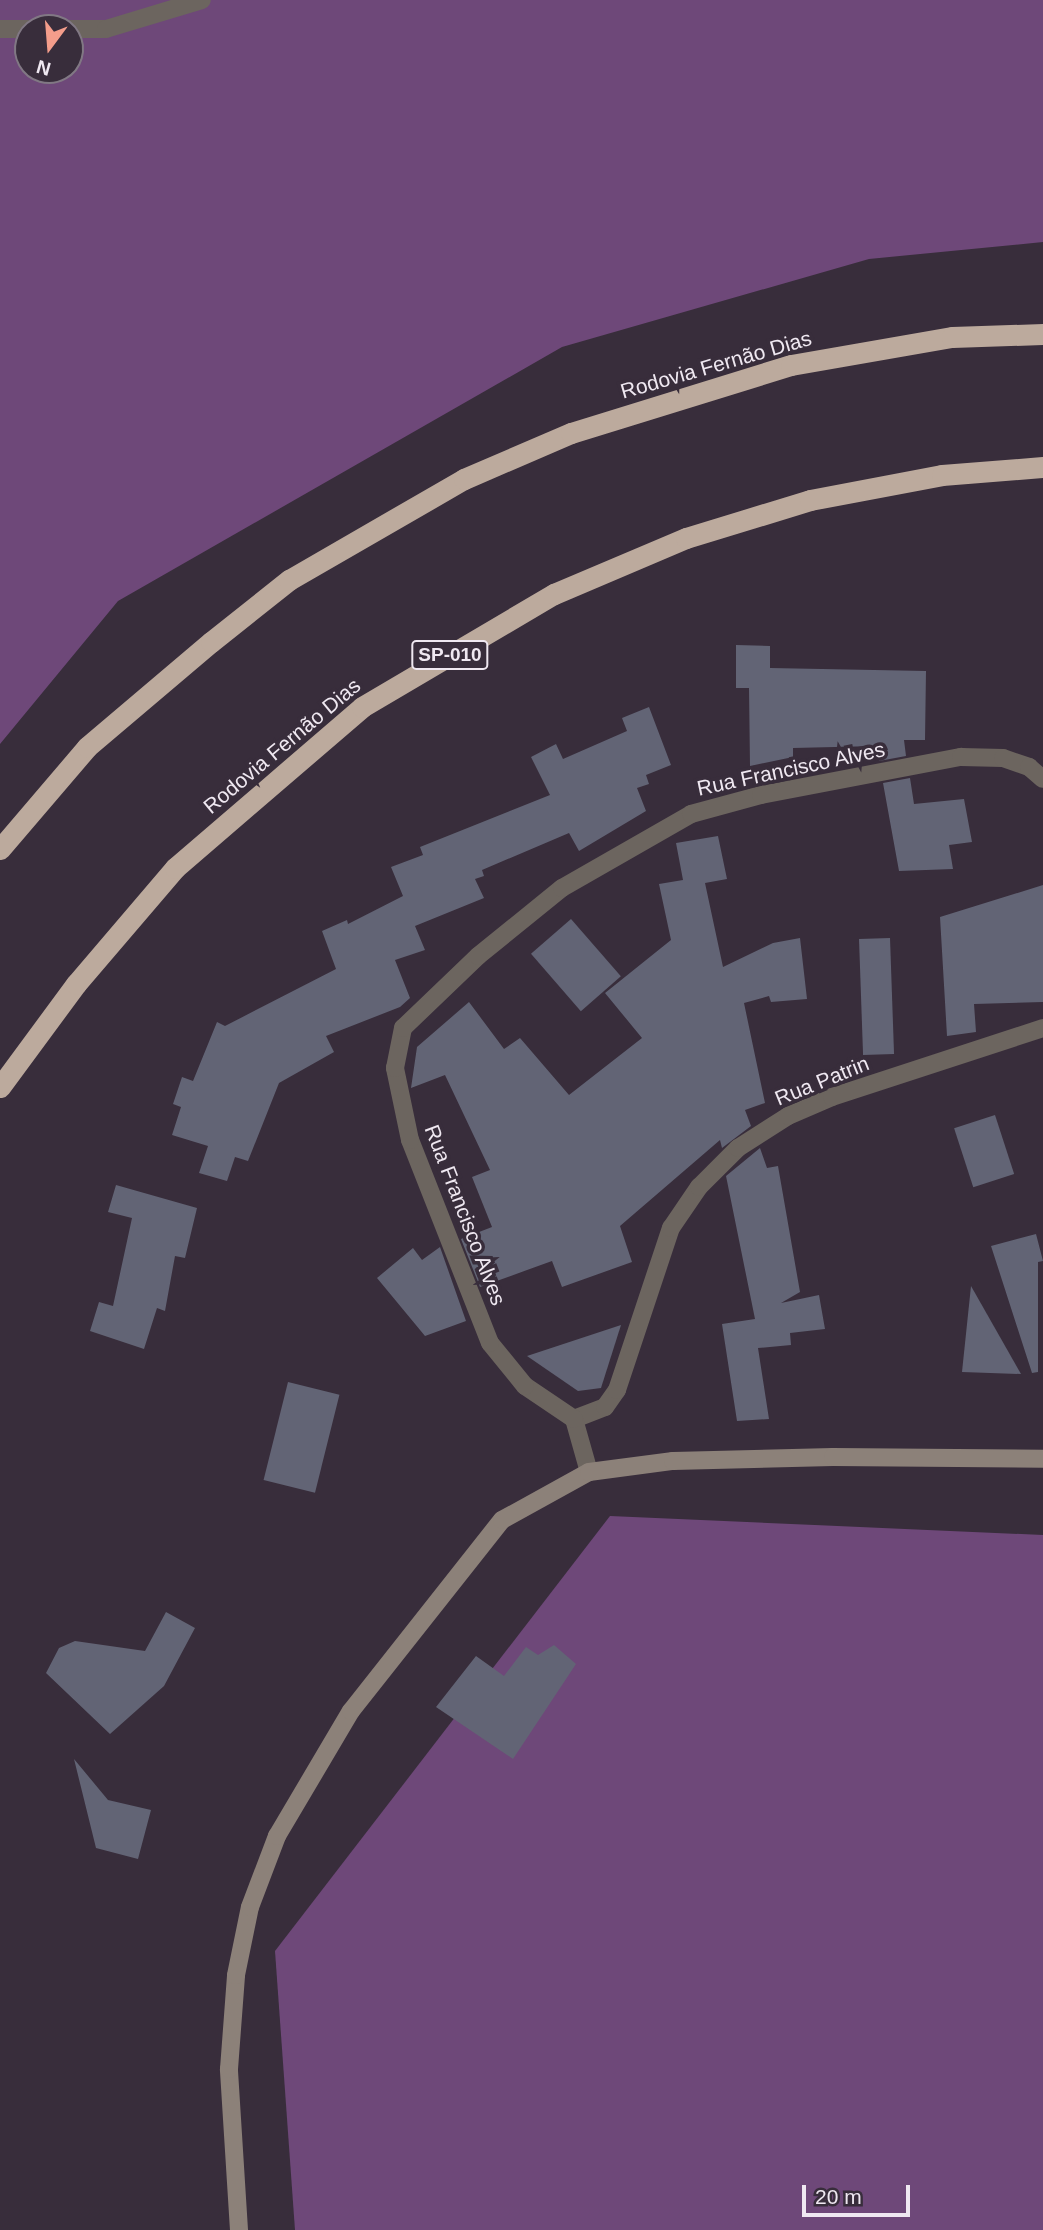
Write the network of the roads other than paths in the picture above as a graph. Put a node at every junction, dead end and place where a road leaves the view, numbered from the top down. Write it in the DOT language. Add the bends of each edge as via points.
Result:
graph roads {
  1 [pos="202,0"];
  2 [pos="84,29"];
  3 [pos="1043,334"];
  4 [pos="1043,467"];
  5 [pos="1043,779"];
  6 [pos="0,849"];
  7 [pos="1043,1028"];
  8 [pos="0,1087"];
  9 [pos="574,1419"];
  10 [pos="1043,1459"];
  11 [pos="589,1472"];
  12 [pos="239,2230"];
  1 -- 2 [label="street" via="106,29"];
  3 -- 6 [label="highway, Rodovia Fernão Dias" via="952,337 791,365 571,433 464,479 289,580 220,634 87,747"];
  4 -- 8 [label="highway, Rodovia Fernão Dias / SP-010" via="942,475 810,500 686,538 554,594 362,707 175,868 76,984"];
  5 -- 9 [label="street, Rua Francisco Alves" via="1029,767 1003,758 961,757 691,814 562,888 478,956 403,1028 395,1068 410,1140 490,1343 525,1386"];
  7 -- 9 [label="street, Rua Patrin" via="832,1097 788,1116 738,1148 699,1187 671,1228 617,1390 605,1408"];
  9 -- 11 [label="street"];
  10 -- 11 [label="main road" via="673,1461"];
  11 -- 12 [label="main road" via="521,1506 502,1520 467,1560 351,1711 277,1836 250,1907 236,1975 229,2069"];
}
